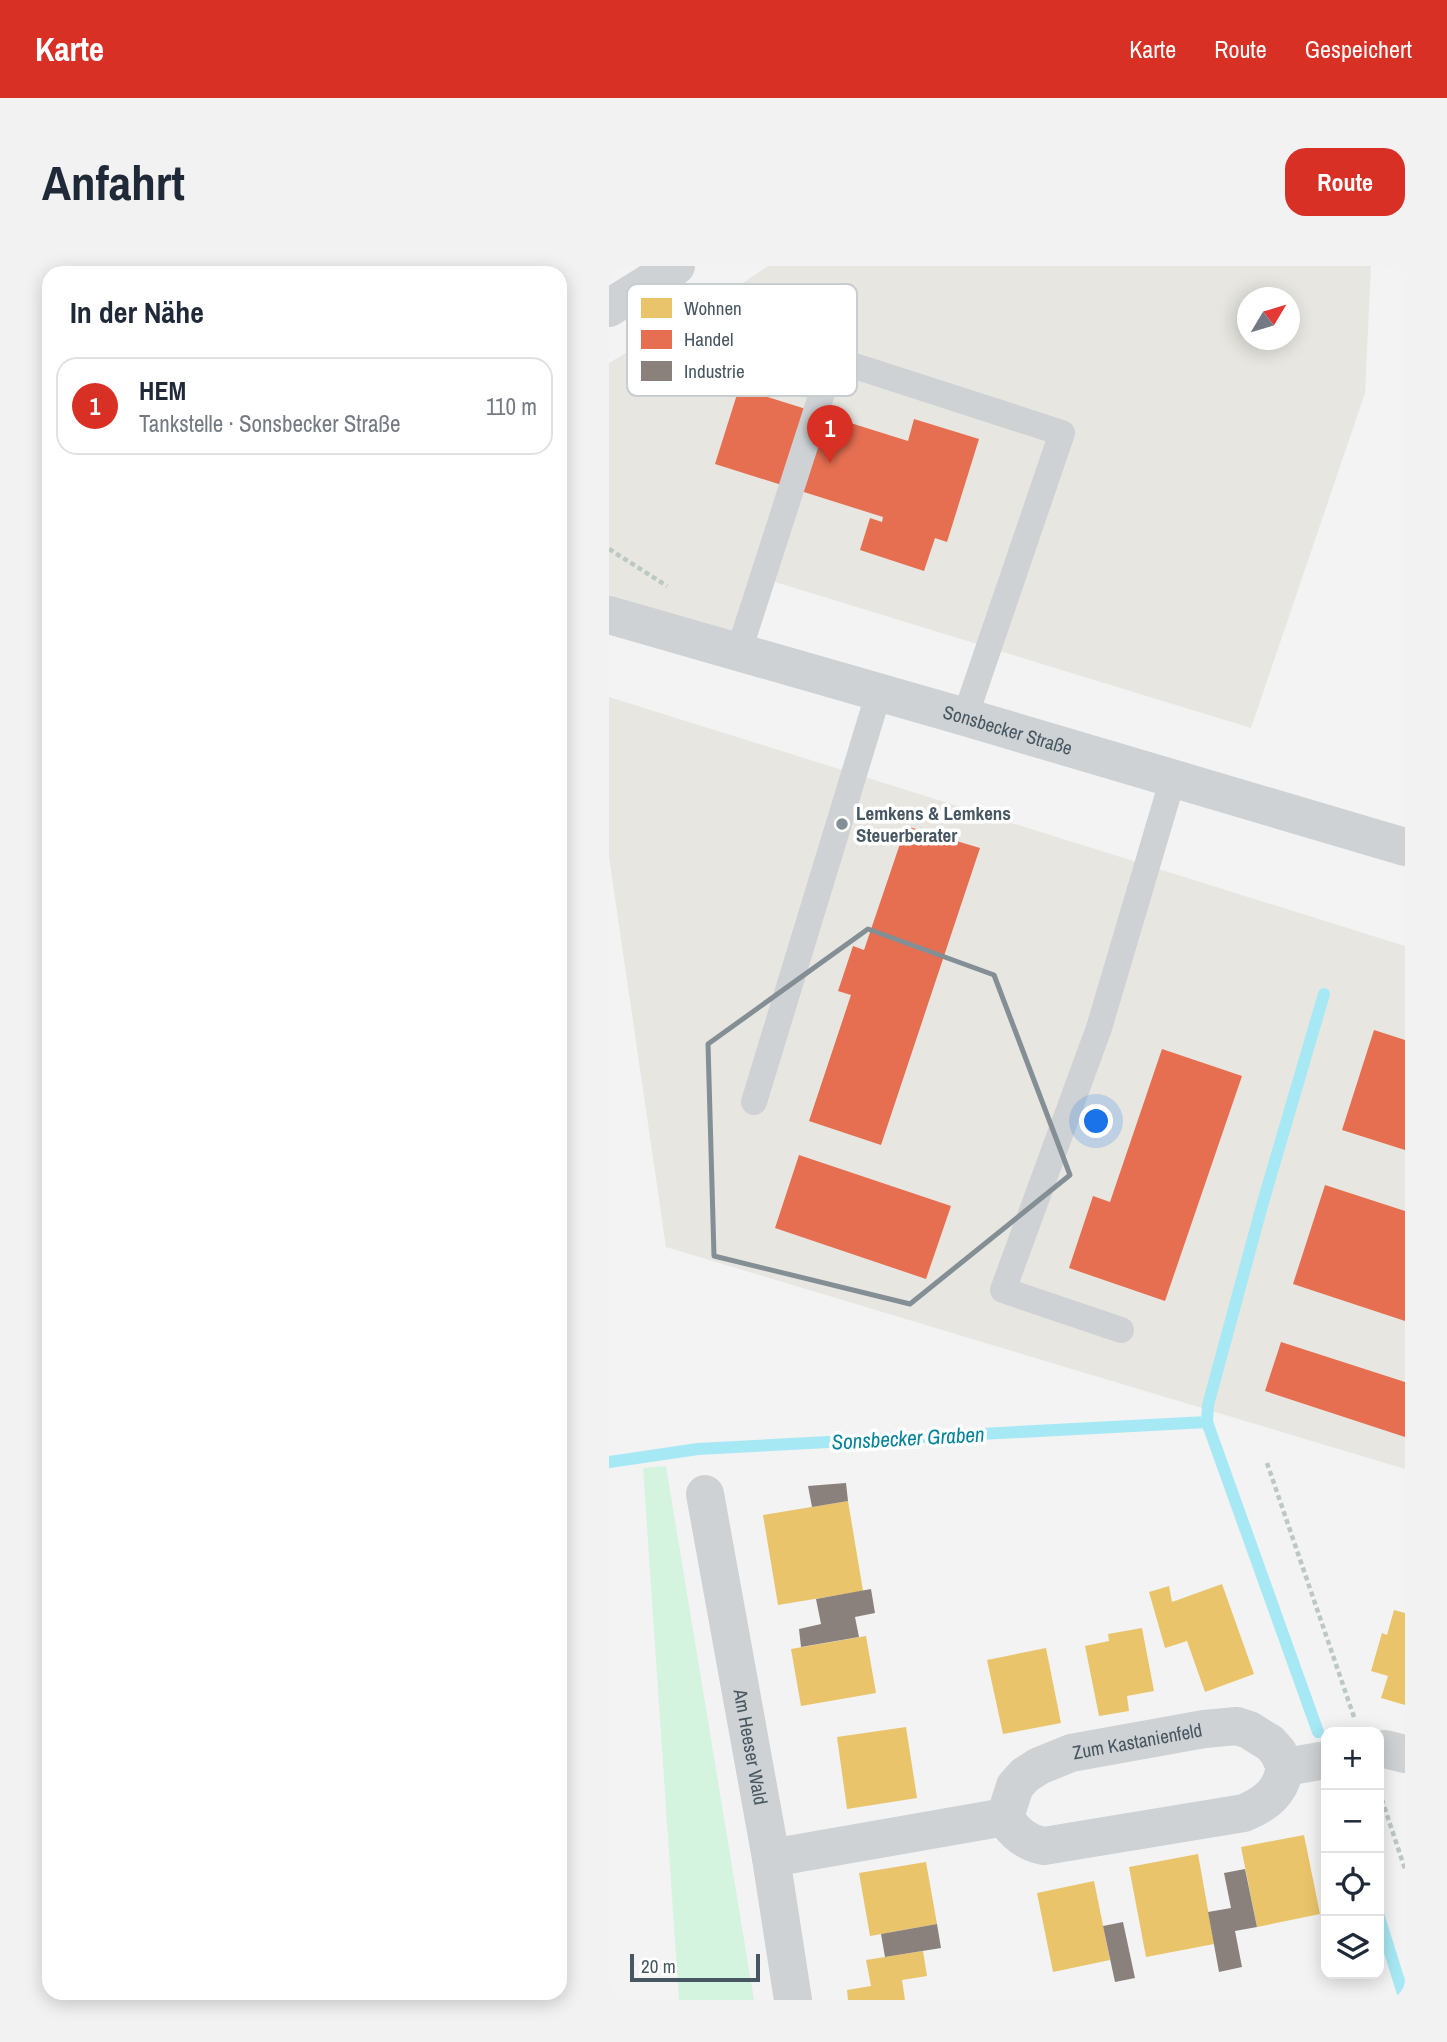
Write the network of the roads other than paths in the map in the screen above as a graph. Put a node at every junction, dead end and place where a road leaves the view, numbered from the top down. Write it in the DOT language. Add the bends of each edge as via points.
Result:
graph roads {
  1 [pos="676,266"];
  2 [pos="647,284"];
  3 [pos="627,296"];
  4 [pos="609,307"];
  5 [pos="857,367"];
  6 [pos="821,396"];
  7 [pos="609,615"];
  8 [pos="739,651"];
  9 [pos="879,692"];
  10 [pos="965,716"];
  11 [pos="1173,778"];
  12 [pos="1405,847"];
  13 [pos="754,1102"];
  14 [pos="1121,1330"];
  15 [pos="705,1494"];
  16 [pos="1384,1748"];
  17 [pos="1405,1754"];
  18 [pos="1321,1761"];
  19 [pos="1285,1767"];
  20 [pos="1005,1817"];
  21 [pos="771,1858"];
  22 [pos="793,2000"];
  1 -- 2 [label="main road"];
  3 -- 4 [label="main road"];
  5 -- 10 [label="lane" via="1062,433"];
  6 -- 8 [label="lane"];
  7 -- 8 [label="street, Sonsbecker Straße"];
  8 -- 9 [label="street, Sonsbecker Straße"];
  9 -- 10 [label="street, Sonsbecker Straße"];
  9 -- 13 [label="lane"];
  10 -- 11 [label="street, Sonsbecker Straße"];
  11 -- 12 [label="street, Sonsbecker Straße"];
  11 -- 14 [label="lane" via="1099,1028 1003,1290"];
  15 -- 21 [label="street, Am Heeser Wald"];
  16 -- 17 [label="street"];
  18 -- 19 [label="street"];
  19 -- 20 [label="street" via="1278,1791 1260,1807 1244,1813 1044,1846 1025,1839"];
  19 -- 20 [label="street, Zum Kastanienfeld" via="1270,1742 1249,1730 1237,1726 1190,1731 1071,1753 1039,1766 1015,1786"];
  20 -- 21 [label="street"];
  21 -- 22 [label="street, Am Heeser Wald"];
}
